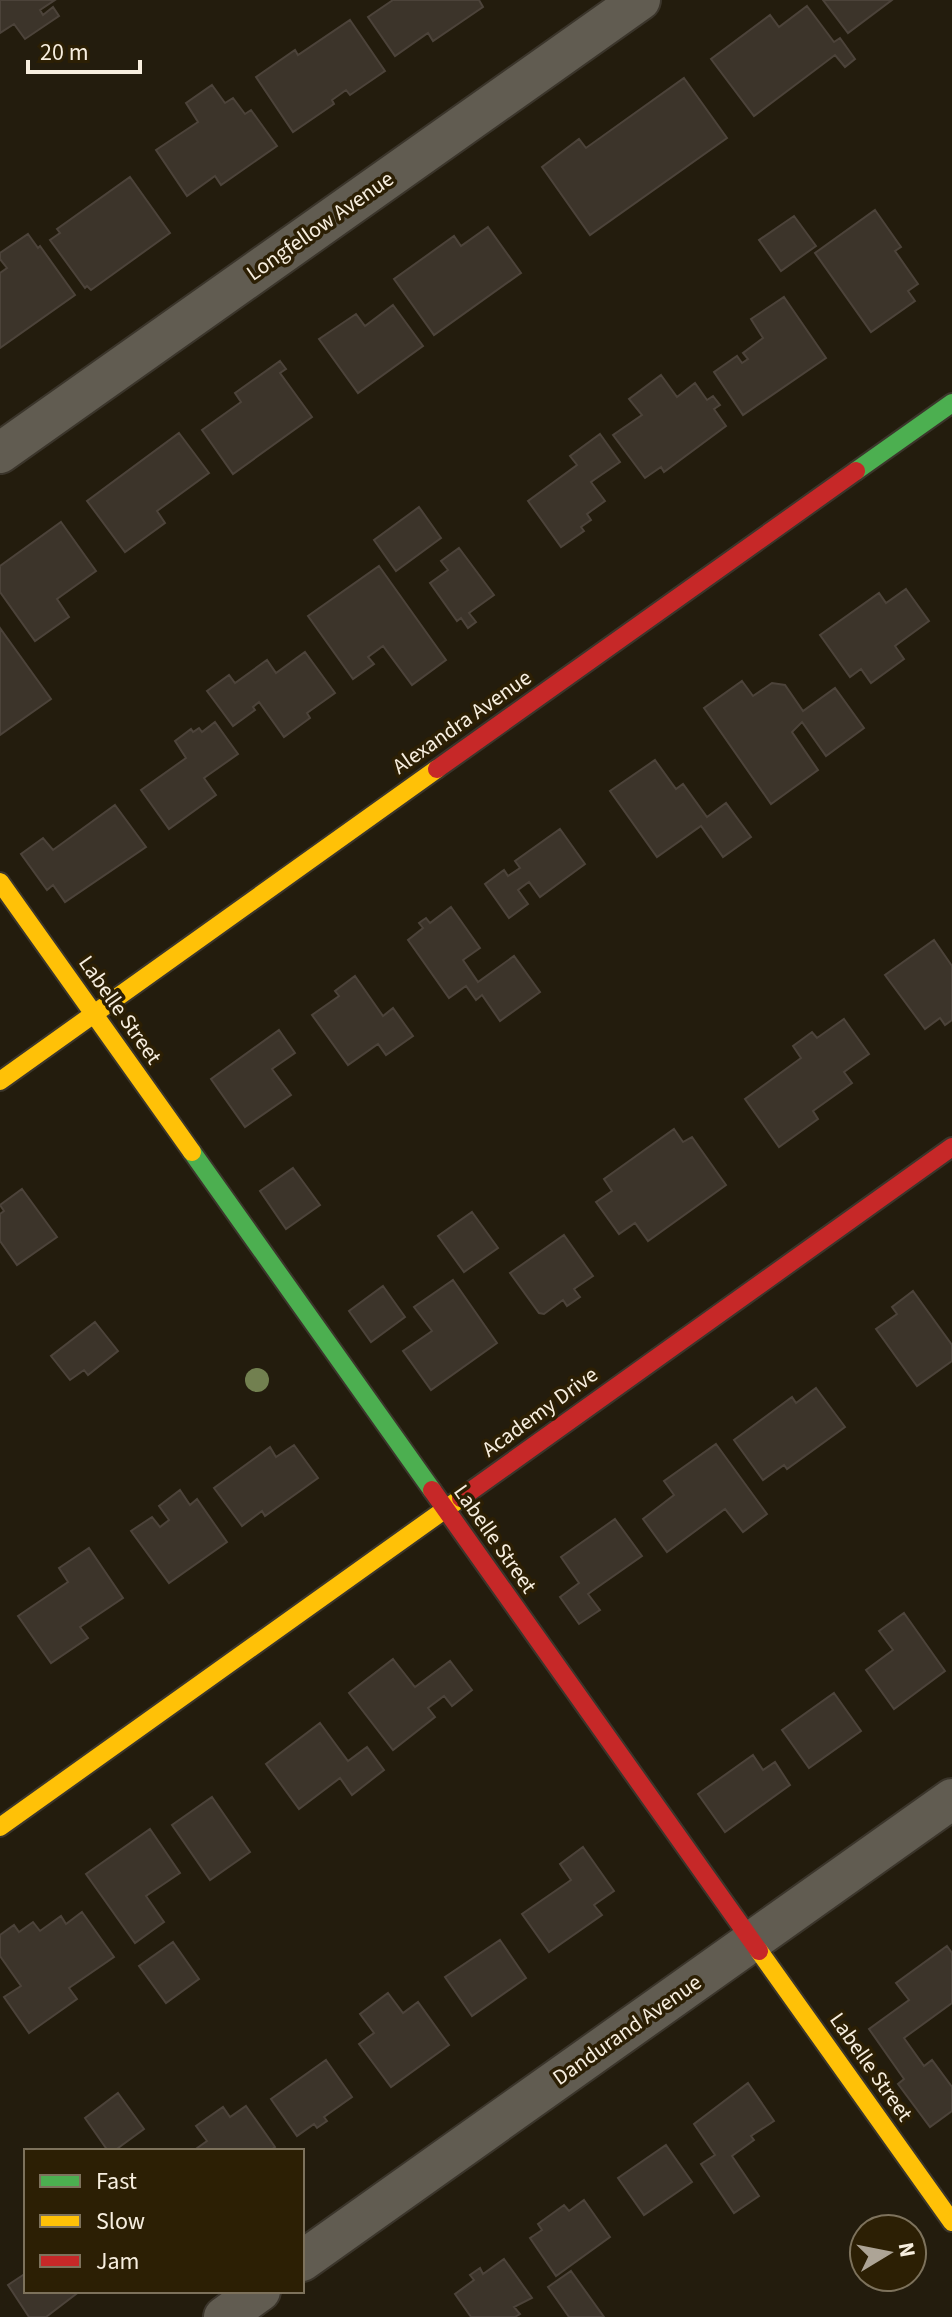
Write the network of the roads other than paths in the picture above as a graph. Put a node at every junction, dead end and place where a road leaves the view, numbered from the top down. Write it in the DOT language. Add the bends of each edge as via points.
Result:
graph roads {
  1 [pos="640,0"];
  2 [pos="952,403"];
  3 [pos="0,453"];
  4 [pos="0,882"];
  5 [pos="94,1014"];
  6 [pos="0,1081"];
  7 [pos="952,1147"];
  8 [pos="445,1509"];
  9 [pos="952,1799"];
  10 [pos="0,1827"];
  11 [pos="752,1940"];
  12 [pos="952,2222"];
  13 [pos="304,2260"];
  14 [pos="257,2293"];
  15 [pos="224,2317"];
  1 -- 3 [label="street, Longfellow Avenue"];
  2 -- 5 [label="street, Alexandra Avenue"];
  4 -- 5 [label="street, Labelle Street"];
  5 -- 6 [label="street, Alexandra Avenue"];
  5 -- 8 [label="street, Labelle Street"];
  7 -- 8 [label="street, Academy Drive"];
  8 -- 10 [label="street, Academy Drive"];
  8 -- 11 [label="street, Labelle Street"];
  9 -- 11 [label="street, Dandurand Avenue"];
  11 -- 12 [label="street, Labelle Street"];
  11 -- 13 [label="street, Dandurand Avenue"];
  14 -- 15 [label="street"];
}
